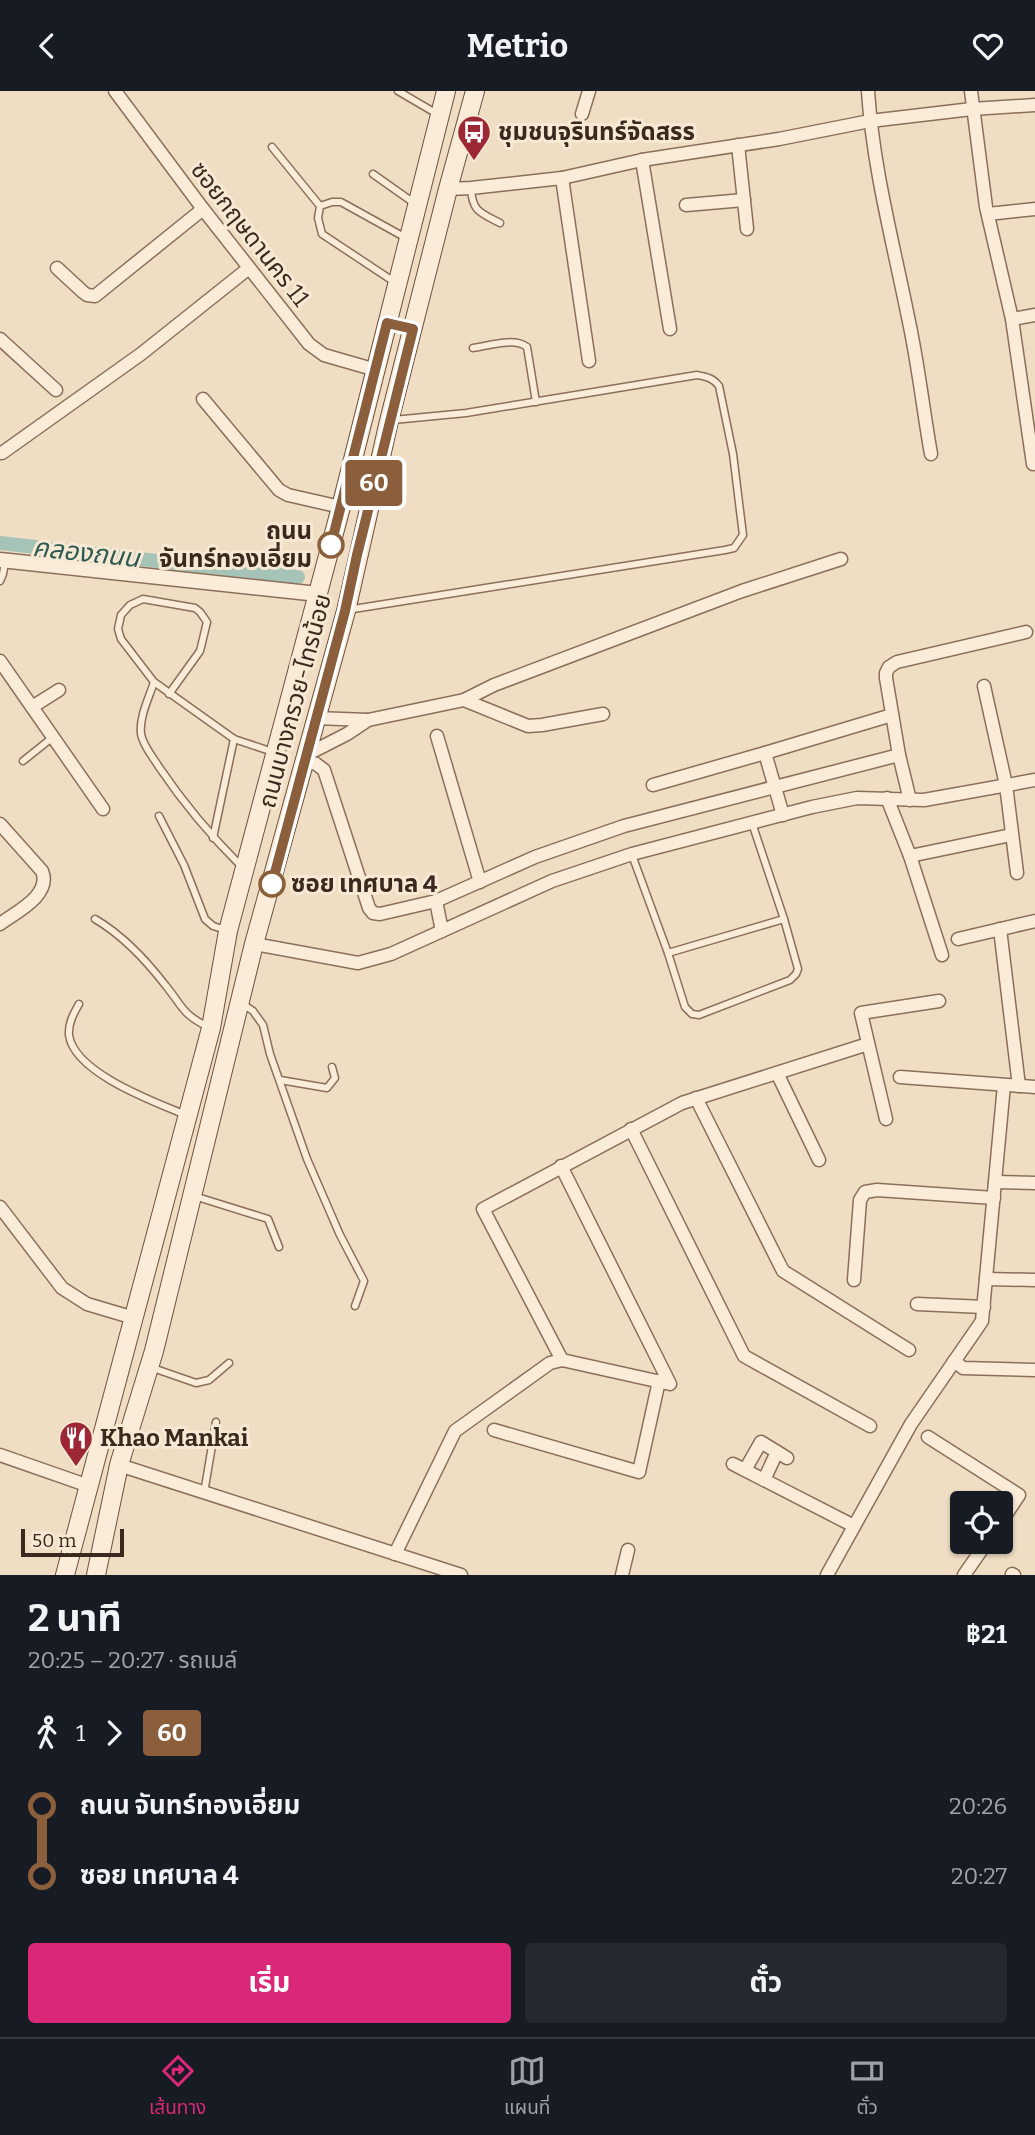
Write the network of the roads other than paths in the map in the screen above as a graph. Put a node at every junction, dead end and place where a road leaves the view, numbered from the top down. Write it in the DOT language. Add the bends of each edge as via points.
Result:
graph roads {
  1 [pos="115,91"];
  2 [pos="398,91"];
  3 [pos="446,91"];
  4 [pos="475,91"];
  5 [pos="589,91"];
  6 [pos="868,91"];
  7 [pos="971,91"];
  8 [pos="1035,105"];
  9 [pos="972,109"];
  10 [pos="582,114"];
  11 [pos="440,115"];
  12 [pos="870,121"];
  13 [pos="738,145"];
  14 [pos="272,147"];
  15 [pos="642,160"];
  16 [pos="373,174"];
  17 [pos="562,177"];
  18 [pos="448,188"];
  19 [pos="471,188"];
  20 [pos="744,200"];
  21 [pos="417,205"];
  22 [pos="686,205"];
  23 [pos="320,206"];
  24 [pos="203,209"];
  25 [pos="1035,209"];
  26 [pos="988,213"];
  27 [pos="500,223"];
  28 [pos="747,229"];
  29 [pos="408,240"];
  30 [pos="57,268"];
  31 [pos="249,268"];
  32 [pos="397,284"];
  33 [pos="1035,315"];
  34 [pos="1012,319"];
  35 [pos="387,323"];
  36 [pos="413,329"];
  37 [pos="670,329"];
  38 [pos="0,339"];
  39 [pos="472,348"];
  40 [pos="589,361"];
  41 [pos="376,370"];
  42 [pos="55,390"];
  43 [pos="203,399"];
  44 [pos="536,402"];
  45 [pos="1030,406"];
  46 [pos="389,421"];
  47 [pos="2,453"];
  48 [pos="930,454"];
  49 [pos="1033,464"];
  50 [pos="341,507"];
  51 [pos="841,559"];
  52 [pos="2,560"];
  53 [pos="0,581"];
  54 [pos="318,594"];
  55 [pos="345,611"];
  56 [pos="1026,632"];
  57 [pos="0,661"];
  58 [pos="154,682"];
  59 [pos="984,685"];
  60 [pos="59,690"];
  61 [pos="169,694"];
  62 [pos="464,700"];
  63 [pos="32,707"];
  64 [pos="603,714"];
  65 [pos="892,715"];
  66 [pos="315,718"];
  67 [pos="368,720"];
  68 [pos="437,736"];
  69 [pos="53,737"];
  70 [pos="234,739"];
  71 [pos="276,753"];
  72 [pos="765,754"];
  73 [pos="899,755"];
  74 [pos="306,758"];
  75 [pos="23,761"];
  76 [pos="1035,780"];
  77 [pos="653,785"];
  78 [pos="1006,785"];
  79 [pos="776,788"];
  80 [pos="887,798"];
  81 [pos="910,800"];
  82 [pos="103,809"];
  83 [pos="783,815"];
  84 [pos="159,816"];
  85 [pos="752,823"];
  86 [pos="2,829"];
  87 [pos="1011,835"];
  88 [pos="213,838"];
  89 [pos="632,854"];
  90 [pos="910,856"];
  91 [pos="244,870"];
  92 [pos="1017,873"];
  93 [pos="480,882"];
  94 [pos="436,901"];
  95 [pos="95,919"];
  96 [pos="784,919"];
  97 [pos="1035,921"];
  98 [pos="0,924"];
  99 [pos="1000,929"];
  100 [pos="228,931"];
  101 [pos="442,931"];
  102 [pos="958,939"];
  103 [pos="254,944"];
  104 [pos="668,953"];
  105 [pos="942,955"];
  106 [pos="939,1000"];
  107 [pos="240,1002"];
  108 [pos="79,1004"];
  109 [pos="211,1028"];
  110 [pos="868,1044"];
  111 [pos="332,1067"];
  112 [pos="777,1073"];
  113 [pos="900,1077"];
  114 [pos="279,1080"];
  115 [pos="1004,1085"];
  116 [pos="1019,1086"];
  117 [pos="1035,1087"];
  118 [pos="696,1098"];
  119 [pos="187,1116"];
  120 [pos="886,1119"];
  121 [pos="631,1129"];
  122 [pos="820,1160"];
  123 [pos="561,1166"];
  124 [pos="995,1182"];
  125 [pos="1035,1183"];
  126 [pos="192,1196"];
  127 [pos="994,1198"];
  128 [pos="0,1207"];
  129 [pos="279,1247"];
  130 [pos="145,1276"];
  131 [pos="986,1279"];
  132 [pos="854,1280"];
  133 [pos="1035,1280"];
  134 [pos="170,1283"];
  135 [pos="916,1304"];
  136 [pos="355,1306"];
  137 [pos="984,1307"];
  138 [pos="134,1318"];
  139 [pos="909,1350"];
  140 [pos="562,1360"];
  141 [pos="954,1361"];
  142 [pos="229,1363"];
  143 [pos="149,1366"];
  144 [pos="1035,1370"];
  145 [pos="659,1381"];
  146 [pos="216,1422"];
  147 [pos="870,1426"];
  148 [pos="494,1430"];
  149 [pos="928,1437"];
  150 [pos="0,1455"];
  151 [pos="119,1465"];
  152 [pos="764,1480"];
  153 [pos="89,1486"];
  154 [pos="1013,1491"];
  155 [pos="1013,1491"];
  156 [pos="204,1493"];
  157 [pos="1013,1504"];
  158 [pos="853,1526"];
  159 [pos="628,1550"];
  160 [pos="395,1554"];
  161 [pos="979,1554"];
  162 [pos="65,1575"];
  163 [pos="96,1575"];
  164 [pos="461,1575"];
  165 [pos="622,1575"];
  166 [pos="827,1575"];
  167 [pos="964,1575"];
  1 -- 24 [label="street, ซอยกฤษดานคร 11"];
  2 -- 11 [label="lane"];
  3 -- 11 [label="main road, ถนนบางกรวย-ไทรน้อย"];
  4 -- 18 [label="main road, ถนนบางกรวย-ไทรน้อย"];
  5 -- 10 [label="street"];
  6 -- 12 [label="street"];
  7 -- 9 [label="street"];
  8 -- 9 [label="street"];
  9 -- 12 [label="street"];
  9 -- 26 [label="street"];
  11 -- 21 [label="main road, ถนนบางกรวย-ไทรน้อย"];
  12 -- 13 [label="street"];
  12 -- 48 [label="street"];
  13 -- 15 [label="street"];
  13 -- 20 [label="street"];
  14 -- 23 [label="lane"];
  15 -- 17 [label="street"];
  15 -- 37 [label="street"];
  16 -- 21 [label="lane"];
  17 -- 19 [label="street"];
  17 -- 40 [label="street"];
  18 -- 19 [label="street"];
  18 -- 36 [label="main road, ถนนบางกรวย-ไทรน้อย"];
  19 -- 27 [label="lane" via="474,208"];
  20 -- 22 [label="street"];
  20 -- 28 [label="street"];
  21 -- 29 [label="main road, ถนนบางกรวย-ไทรน้อย"];
  23 -- 29 [label="lane" via="341,202"];
  23 -- 32 [label="lane" via="322,235"];
  24 -- 30 [label="street" via="96,296 83,292"];
  24 -- 31 [label="street, ซอยกฤษดานคร 11"];
  25 -- 26 [label="street"];
  26 -- 34 [label="street"];
  29 -- 32 [label="main road, ถนนบางกรวย-ไทรน้อย"];
  31 -- 41 [label="street, ซอยกฤษดานคร 11" via="315,350"];
  31 -- 47 [label="street"];
  32 -- 35 [label="main road, ถนนบางกรวย-ไทรน้อย"];
  33 -- 34 [label="street"];
  34 -- 45 [label="street"];
  35 -- 36 [label="main road"];
  35 -- 41 [label="main road, ถนนบางกรวย-ไทรน้อย"];
  36 -- 46 [label="main road, ถนนบางกรวย-ไทรน้อย"];
  38 -- 42 [label="street"];
  39 -- 44 [label="lane" via="514,342 527,347"];
  41 -- 50 [label="main road, ถนนบางกรวย-ไทรน้อย"];
  43 -- 50 [label="street" via="279,490"];
  44 -- 46 [label="lane"];
  44 -- 55 [label="lane" via="697,375 715,380 743,521 738,544 725,550"];
  45 -- 49 [label="street"];
  46 -- 55 [label="main road, ถนนบางกรวย-ไทรน้อย"];
  50 -- 54 [label="main road, ถนนบางกรวย-ไทรน้อย"];
  51 -- 62 [label="street" via="729,596"];
  52 -- 53 [label="lane"];
  52 -- 54 [label="street"];
  54 -- 71 [label="main road, ถนนบางกรวย-ไทรน้อย"];
  55 -- 66 [label="main road, ถนนบางกรวย-ไทรน้อย"];
  56 -- 65 [label="street" via="897,662 886,673"];
  57 -- 63 [label="street"];
  58 -- 61 [label="lane"];
  58 -- 61 [label="lane" via="121,639 121,615 143,599 195,608 206,622 204,641"];
  58 -- 88 [label="lane" via="141,720 141,735 184,804"];
  59 -- 78 [label="street"];
  60 -- 63 [label="street"];
  61 -- 70 [label="lane"];
  62 -- 64 [label="street" via="528,726"];
  62 -- 67 [label="street"];
  63 -- 69 [label="street"];
  65 -- 72 [label="street"];
  65 -- 73 [label="street"];
  66 -- 67 [label="street"];
  66 -- 74 [label="main road, ถนนบางกรวย-ไทรน้อย"];
  67 -- 74 [label="street"];
  68 -- 93 [label="street"];
  69 -- 75 [label="lane"];
  69 -- 82 [label="street"];
  70 -- 71 [label="lane"];
  70 -- 88 [label="lane"];
  71 -- 91 [label="main road, ถนนบางกรวย-ไทรน้อย"];
  72 -- 77 [label="street"];
  72 -- 79 [label="street"];
  73 -- 79 [label="street"];
  73 -- 81 [label="street"];
  74 -- 94 [label="street" via="324,770 373,913"];
  74 -- 103 [label="main road, ถนนบางกรวย-ไทรน้อย"];
  76 -- 78 [label="street"];
  78 -- 81 [label="street"];
  78 -- 87 [label="street"];
  79 -- 83 [label="street"];
  79 -- 93 [label="street" via="624,826"];
  80 -- 81 [label="street"];
  80 -- 83 [label="street" via="857,798"];
  80 -- 90 [label="street"];
  83 -- 85 [label="street"];
  84 -- 100 [label="lane" via="205,919"];
  85 -- 89 [label="street"];
  85 -- 96 [label="lane"];
  86 -- 98 [label="street" via="45,878 41,891"];
  87 -- 90 [label="street"];
  87 -- 92 [label="street"];
  88 -- 91 [label="lane"];
  89 -- 101 [label="street" via="552,881"];
  89 -- 104 [label="lane"];
  90 -- 105 [label="street"];
  91 -- 100 [label="main road, ถนนบางกรวย-ไทรน้อย"];
  93 -- 94 [label="street"];
  94 -- 101 [label="street"];
  95 -- 109 [label="lane" via="131,945 191,1019"];
  96 -- 104 [label="lane"];
  96 -- 104 [label="lane" via="798,969 794,977 699,1015 685,1007"];
  97 -- 99 [label="street"];
  99 -- 102 [label="street"];
  99 -- 116 [label="street"];
  100 -- 109 [label="main road, ถนนบางกรวย-ไทรน้อย"];
  101 -- 103 [label="street" via="358,963"];
  103 -- 107 [label="main road, ถนนบางกรวย-ไทรน้อย"];
  106 -- 110 [label="street" via="861,1013"];
  107 -- 114 [label="lane" via="263,1025"];
  107 -- 126 [label="main road, ถนนบางกรวย-ไทรน้อย"];
  108 -- 119 [label="lane" via="70,1024 73,1049 110,1081"];
  109 -- 119 [label="main road, ถนนบางกรวย-ไทรน้อย"];
  110 -- 112 [label="street"];
  110 -- 120 [label="street"];
  111 -- 114 [label="lane" via="335,1078 327,1089"];
  112 -- 118 [label="street"];
  112 -- 122 [label="street"];
  113 -- 115 [label="street"];
  114 -- 136 [label="lane" via="307,1159 364,1281"];
  115 -- 116 [label="street"];
  115 -- 124 [label="street"];
  116 -- 117 [label="street"];
  118 -- 121 [label="street"];
  118 -- 139 [label="street" via="783,1271"];
  119 -- 130 [label="main road, ถนนบางกรวย-ไทรน้อย"];
  121 -- 123 [label="street"];
  121 -- 147 [label="street" via="744,1356"];
  123 -- 140 [label="street" via="482,1209"];
  123 -- 145 [label="street" via="670,1384"];
  124 -- 125 [label="street"];
  124 -- 127 [label="street"];
  126 -- 129 [label="lane" via="268,1219"];
  126 -- 134 [label="main road, ถนนบางกรวย-ไทรน้อย"];
  127 -- 131 [label="street"];
  127 -- 132 [label="street" via="865,1192 860,1200"];
  128 -- 138 [label="street" via="62,1288 87,1304"];
  130 -- 134 [label="main road"];
  130 -- 138 [label="main road, ถนนบางกรวย-ไทรน้อย"];
  131 -- 133 [label="street"];
  131 -- 137 [label="street"];
  134 -- 143 [label="main road, ถนนบางกรวย-ไทรน้อย"];
  135 -- 137 [label="street"];
  137 -- 141 [label="street" via="982,1321"];
  138 -- 153 [label="main road, ถนนบางกรวย-ไทรน้อย"];
  140 -- 145 [label="street"];
  140 -- 160 [label="street" via="550,1363 455,1431"];
  141 -- 144 [label="street" via="963,1368"];
  141 -- 158 [label="street" via="911,1424"];
  142 -- 143 [label="lane" via="209,1380 196,1383"];
  143 -- 151 [label="main road, ถนนบางกรวย-ไทรน้อย"];
  145 -- 148 [label="street" via="639,1472"];
  146 -- 156 [label="lane"];
  149 -- 155 [label="street"];
  150 -- 153 [label="street"];
  151 -- 156 [label="street"];
  151 -- 163 [label="main road, ถนนบางกรวย-ไทรน้อย"];
  152 -- 152 [label="street" via="739,1467 760,1443 782,1455"];
  152 -- 158 [label="street"];
  153 -- 162 [label="main road, ถนนบางกรวย-ไทรน้อย"];
  154 -- 157 [label="street" via="1019,1495"];
  156 -- 160 [label="street"];
  158 -- 166 [label="street"];
  159 -- 165 [label="street"];
  160 -- 164 [label="street"];
  161 -- 167 [label="street"];
}
